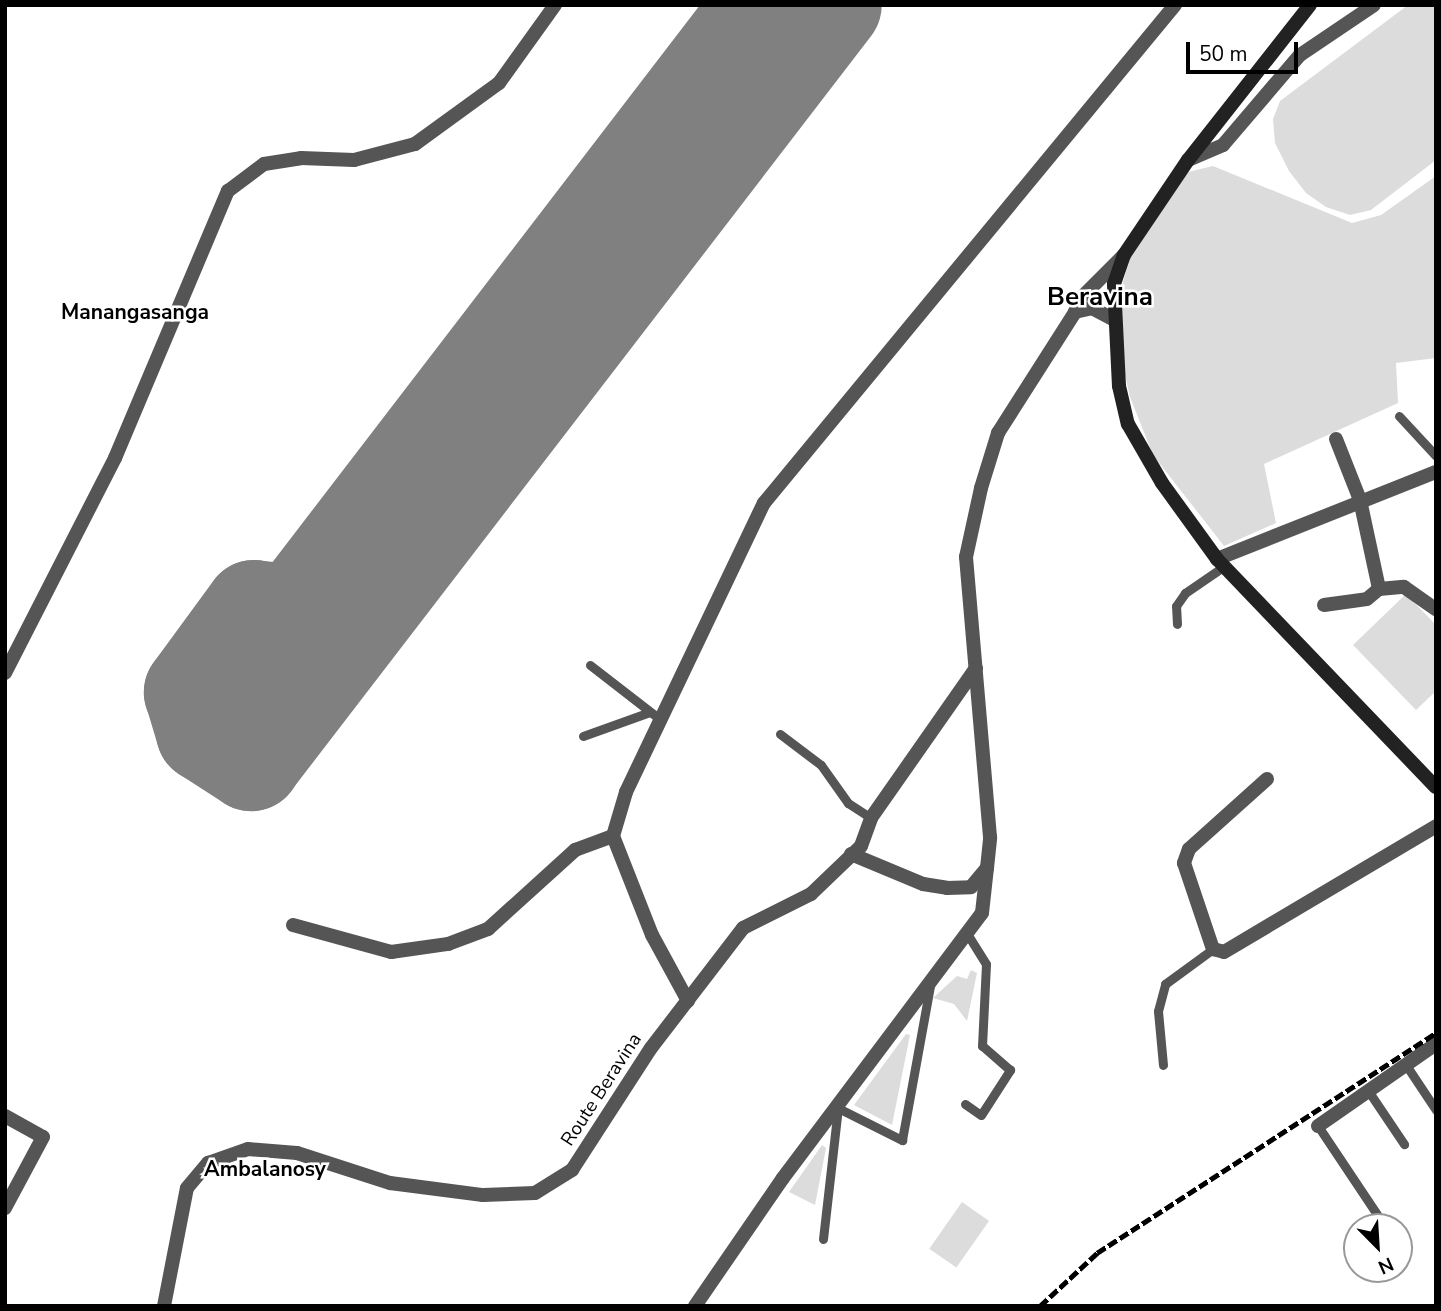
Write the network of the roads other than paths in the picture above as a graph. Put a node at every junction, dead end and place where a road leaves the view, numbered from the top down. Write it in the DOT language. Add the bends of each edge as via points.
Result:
graph roads {
  1 [pos="555,5"];
  2 [pos="1175,5"];
  3 [pos="1310,5"];
  4 [pos="1374,5"];
  5 [pos="1188,160"];
  6 [pos="1124,255"];
  7 [pos="1075,312"];
  8 [pos="1113,319"];
  9 [pos="1399,416"];
  10 [pos="1336,439"];
  11 [pos="1436,456"];
  12 [pos="1436,472"];
  13 [pos="1360,500"];
  14 [pos="1220,563"];
  15 [pos="1379,589"];
  16 [pos="1324,605"];
  17 [pos="1436,609"];
  18 [pos="1177,624"];
  19 [pos="590,664"];
  20 [pos="976,668"];
  21 [pos="5,673"];
  22 [pos="656,716"];
  23 [pos="780,734"];
  24 [pos="583,736"];
  25 [pos="1267,779"];
  26 [pos="1436,787"];
  27 [pos="871,818"];
  28 [pos="1436,826"];
  29 [pos="613,836"];
  30 [pos="851,854"];
  31 [pos="987,868"];
  32 [pos="293,925"];
  33 [pos="967,933"];
  34 [pos="1213,949"];
  35 [pos="930,985"];
  36 [pos="688,1001"];
  37 [pos="1436,1044"];
  38 [pos="1163,1065"];
  39 [pos="1406,1065"];
  40 [pos="1369,1092"];
  41 [pos="965,1104"];
  42 [pos="838,1108"];
  43 [pos="1436,1110"];
  44 [pos="5,1116"];
  45 [pos="1318,1126"];
  46 [pos="1404,1144"];
  47 [pos="5,1208"];
  48 [pos="1376,1213"];
  49 [pos="823,1239"];
  50 [pos="164,1306"];
  51 [pos="695,1306"];
  1 -- 21 [label="street" via="499,83 415,144 354,160 301,158 264,164 228,191 115,458"];
  2 -- 22 [label="street" via="764,503"];
  3 -- 5 [label="street"];
  4 -- 5 [label="street" via="1300,55 1223,145"];
  5 -- 6 [label="street"];
  6 -- 7 [label="street" via="1082,297"];
  6 -- 8 [label="street" via="1114,284"];
  7 -- 8 [label="street" via="1091,308"];
  7 -- 20 [label="street" via="998,433 981,488 967,556"];
  8 -- 14 [label="street" via="1119,386 1128,424 1162,483"];
  9 -- 11 [label="lane"];
  10 -- 13 [label="street"];
  12 -- 13 [label="street"];
  13 -- 14 [label="street"];
  13 -- 15 [label="street"];
  14 -- 18 [label="lane" via="1185,593 1176,606"];
  14 -- 26 [label="street"];
  15 -- 16 [label="street" via="1367,600"];
  15 -- 17 [label="street" via="1404,587"];
  19 -- 22 [label="lane"];
  20 -- 27 [label="street, Route Beravina"];
  20 -- 31 [label="street" via="990,837"];
  22 -- 24 [label="lane"];
  22 -- 29 [label="street"];
  23 -- 27 [label="lane" via="821,765 848,803"];
  25 -- 34 [label="street" via="1189,849 1184,863"];
  27 -- 30 [label="street, Route Beravina" via="861,846"];
  28 -- 34 [label="street" via="1224,952"];
  29 -- 32 [label="street" via="575,850 488,929 448,944 391,952"];
  29 -- 36 [label="street" via="652,936"];
  30 -- 31 [label="street" via="923,884 947,888 971,887"];
  30 -- 36 [label="street, Route Beravina" via="811,894 743,928"];
  31 -- 33 [label="street" via="987,896"];
  33 -- 35 [label="street"];
  33 -- 41 [label="lane" via="986,964 982,1046 1010,1070 981,1115"];
  34 -- 38 [label="lane" via="1165,985 1158,1011"];
  35 -- 42 [label="street"];
  35 -- 42 [label="lane" via="902,1140"];
  36 -- 50 [label="street, Route Beravina" via="651,1048 572,1170 535,1193 483,1195 390,1183 297,1153 251,1149 208,1163 187,1188"];
  37 -- 39 [label="street"];
  39 -- 40 [label="street"];
  39 -- 43 [label="lane"];
  40 -- 45 [label="street"];
  40 -- 46 [label="lane"];
  42 -- 49 [label="lane"];
  42 -- 51 [label="street"];
  44 -- 47 [label="street" via="43,1137"];
  45 -- 48 [label="lane"];
}
